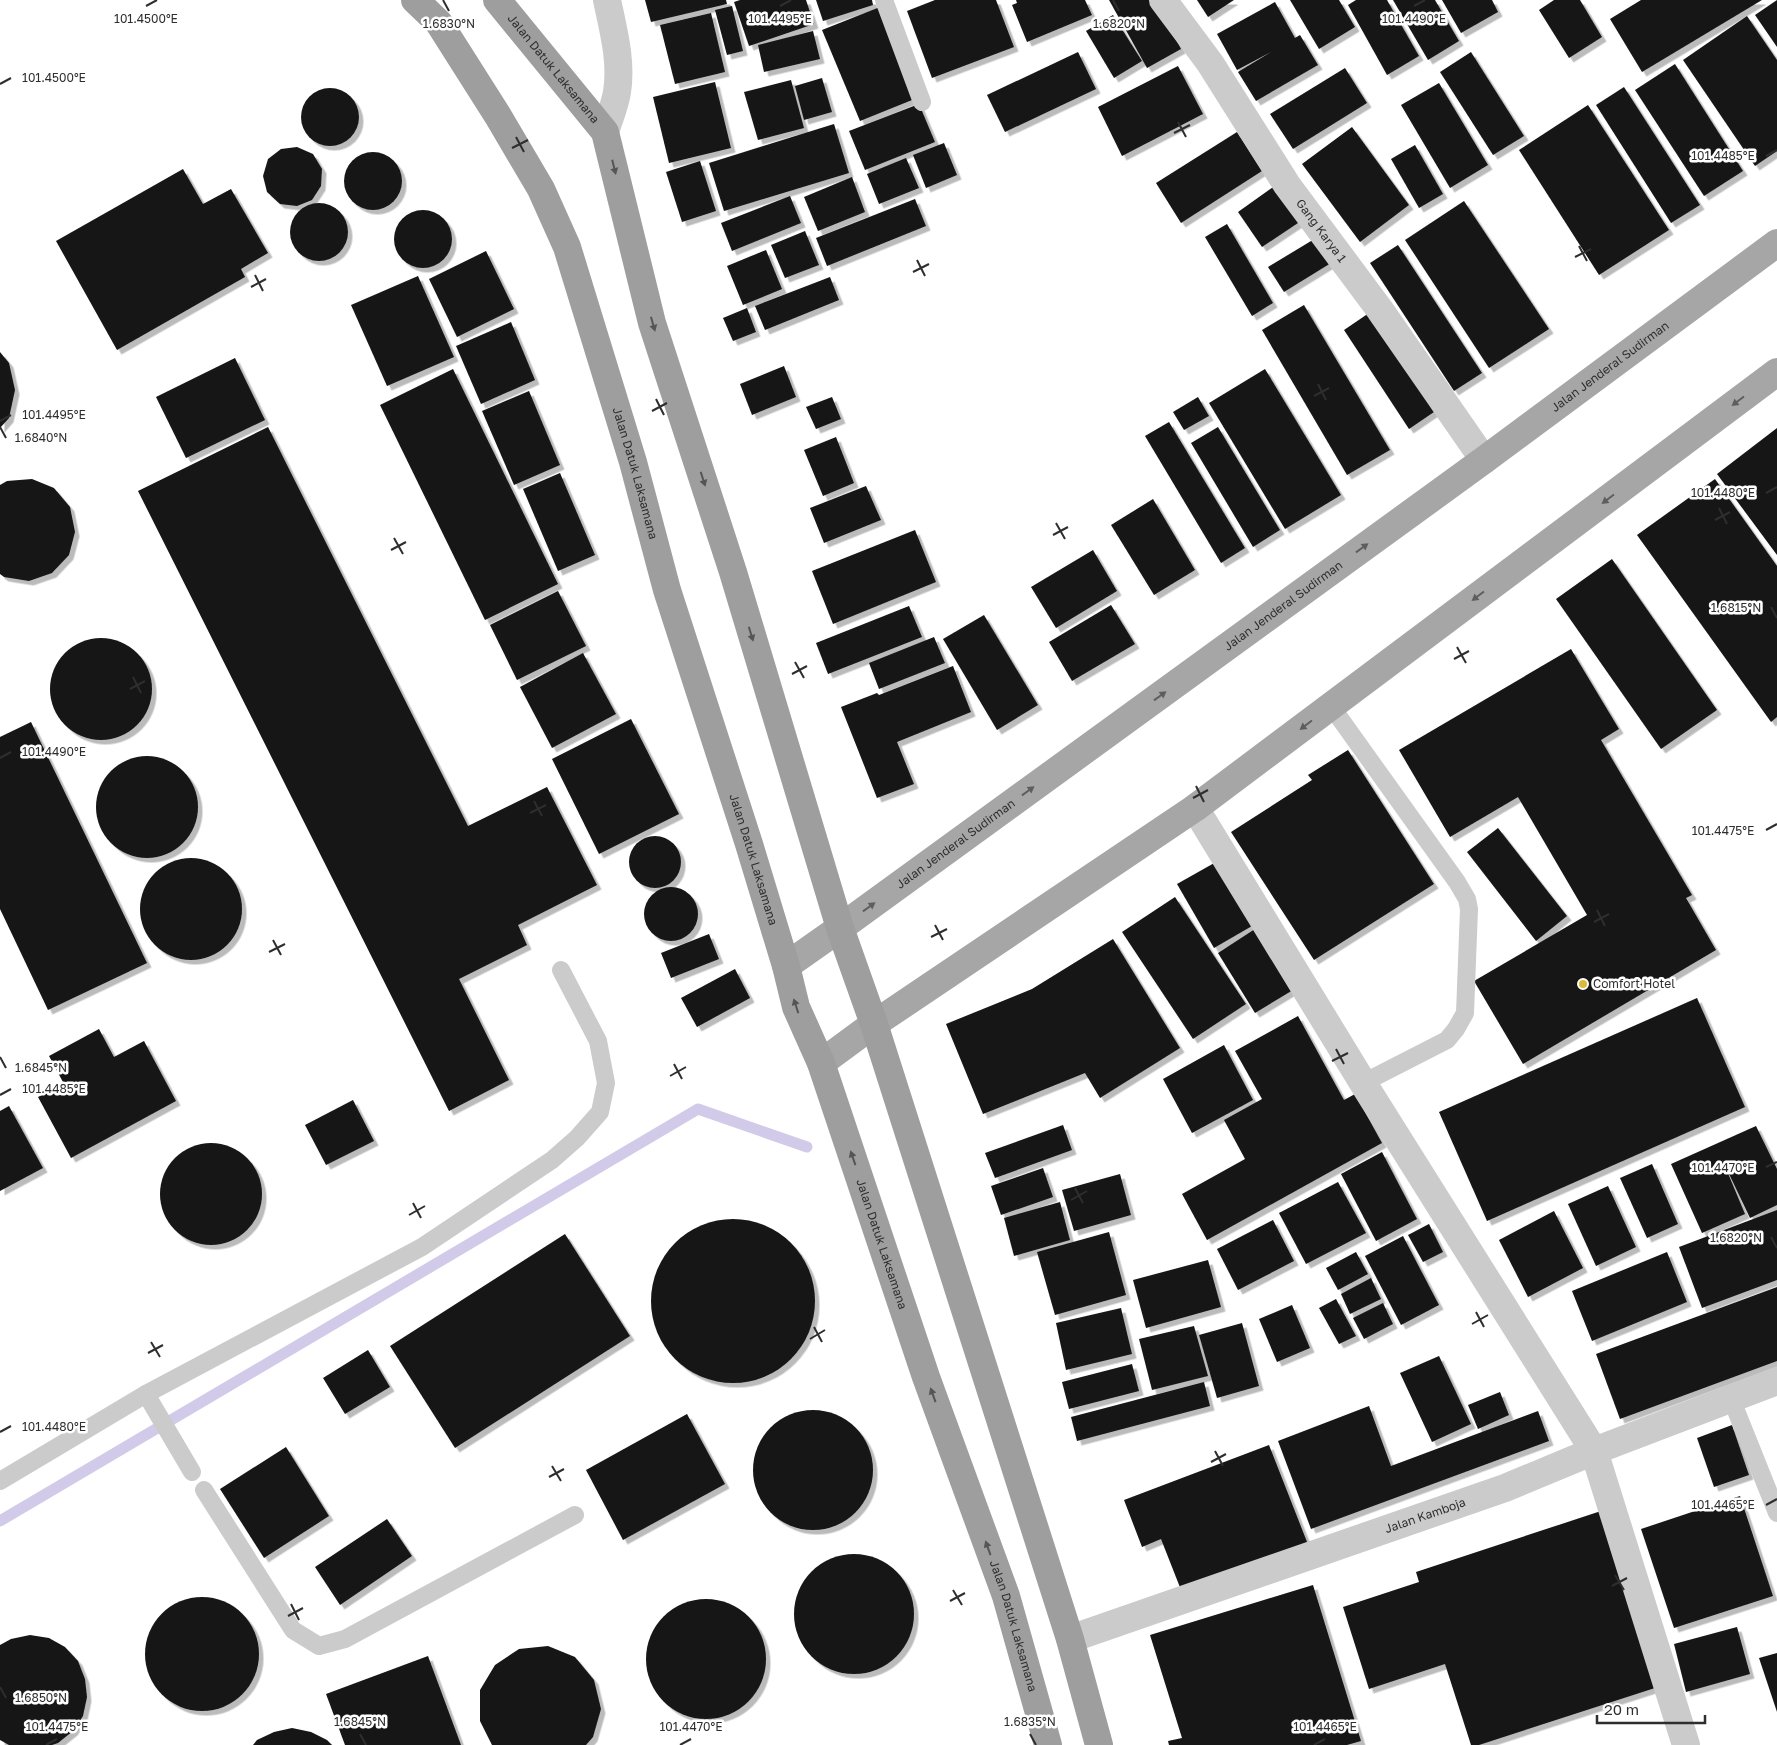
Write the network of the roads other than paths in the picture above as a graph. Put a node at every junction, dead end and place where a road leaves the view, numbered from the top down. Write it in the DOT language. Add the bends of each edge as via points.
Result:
graph roads {
  1 [pos="415,0"];
  2 [pos="497,0"];
  3 [pos="607,0"];
  4 [pos="884,0"];
  5 [pos="1163,0"];
  6 [pos="922,102"];
  7 [pos="606,132"];
  8 [pos="1777,243"];
  9 [pos="1777,372"];
  10 [pos="1484,460"];
  11 [pos="1331,706"];
  12 [pos="1195,808"];
  13 [pos="840,928"];
  14 [pos="786,966"];
  15 [pos="562,970"];
  16 [pos="874,1024"];
  17 [pos="821,1063"];
  18 [pos="1362,1082"];
  19 [pos="1777,1381"];
  20 [pos="146,1394"];
  21 [pos="1731,1398"];
  22 [pos="1594,1451"];
  23 [pos="192,1472"];
  24 [pos="0,1481"];
  25 [pos="204,1490"];
  26 [pos="1777,1513"];
  27 [pos="575,1515"];
  28 [pos="1070,1639"];
  29 [pos="1048,1745"];
  30 [pos="1099,1745"];
  31 [pos="1686,1745"];
  1 -- 14 [label="highway, Jalan Datuk Laksamana" via="439,23 498,116 541,189 567,247 633,462 667,590"];
  2 -- 7 [label="highway, Jalan Datuk Laksamana"];
  3 -- 7 [label="street" via="618,68 617,92"];
  4 -- 6 [label="lane"];
  5 -- 10 [label="street, Gang Karya 1" via="1210,63 1288,185"];
  7 -- 13 [label="highway, Jalan Datuk Laksamana, one-way" via="652,324 733,572"];
  8 -- 10 [label="main road, Jalan Jenderal Sudirman"];
  9 -- 11 [label="main road, one-way"];
  13 -- 10 [label="main road, Jalan Jenderal Sudirman, one-way"];
  11 -- 12 [label="main road, one-way"];
  11 -- 18 [label="lane" via="1457,882 1467,899 1468,909 1464,1014 1456,1029 1447,1040"];
  12 -- 16 [label="main road"];
  12 -- 18 [label="street"];
  13 -- 14 [label="main road, Jalan Jenderal Sudirman"];
  13 -- 16 [label="highway, Jalan Datuk Laksamana"];
  17 -- 14 [label="highway, Jalan Datuk Laksamana, one-way" via="796,1007"];
  15 -- 20 [label="lane" via="598,1041 606,1083 600,1112 577,1138 552,1160 422,1247"];
  16 -- 17 [label="main road"];
  16 -- 28 [label="highway, Jalan Datuk Laksamana"];
  29 -- 17 [label="highway, Jalan Datuk Laksamana, one-way" via="1006,1596 926,1377"];
  18 -- 22 [label="street"];
  19 -- 21 [label="street, Jalan Kamboja"];
  20 -- 23 [label="lane"];
  20 -- 24 [label="lane"];
  21 -- 22 [label="street, Jalan Kamboja"];
  21 -- 26 [label="lane"];
  22 -- 28 [label="street, Jalan Kamboja" via="1505,1488"];
  22 -- 31 [label="street"];
  25 -- 27 [label="lane" via="293,1630 319,1646 345,1639"];
  28 -- 30 [label="highway, Jalan Datuk Laksamana"];
}
